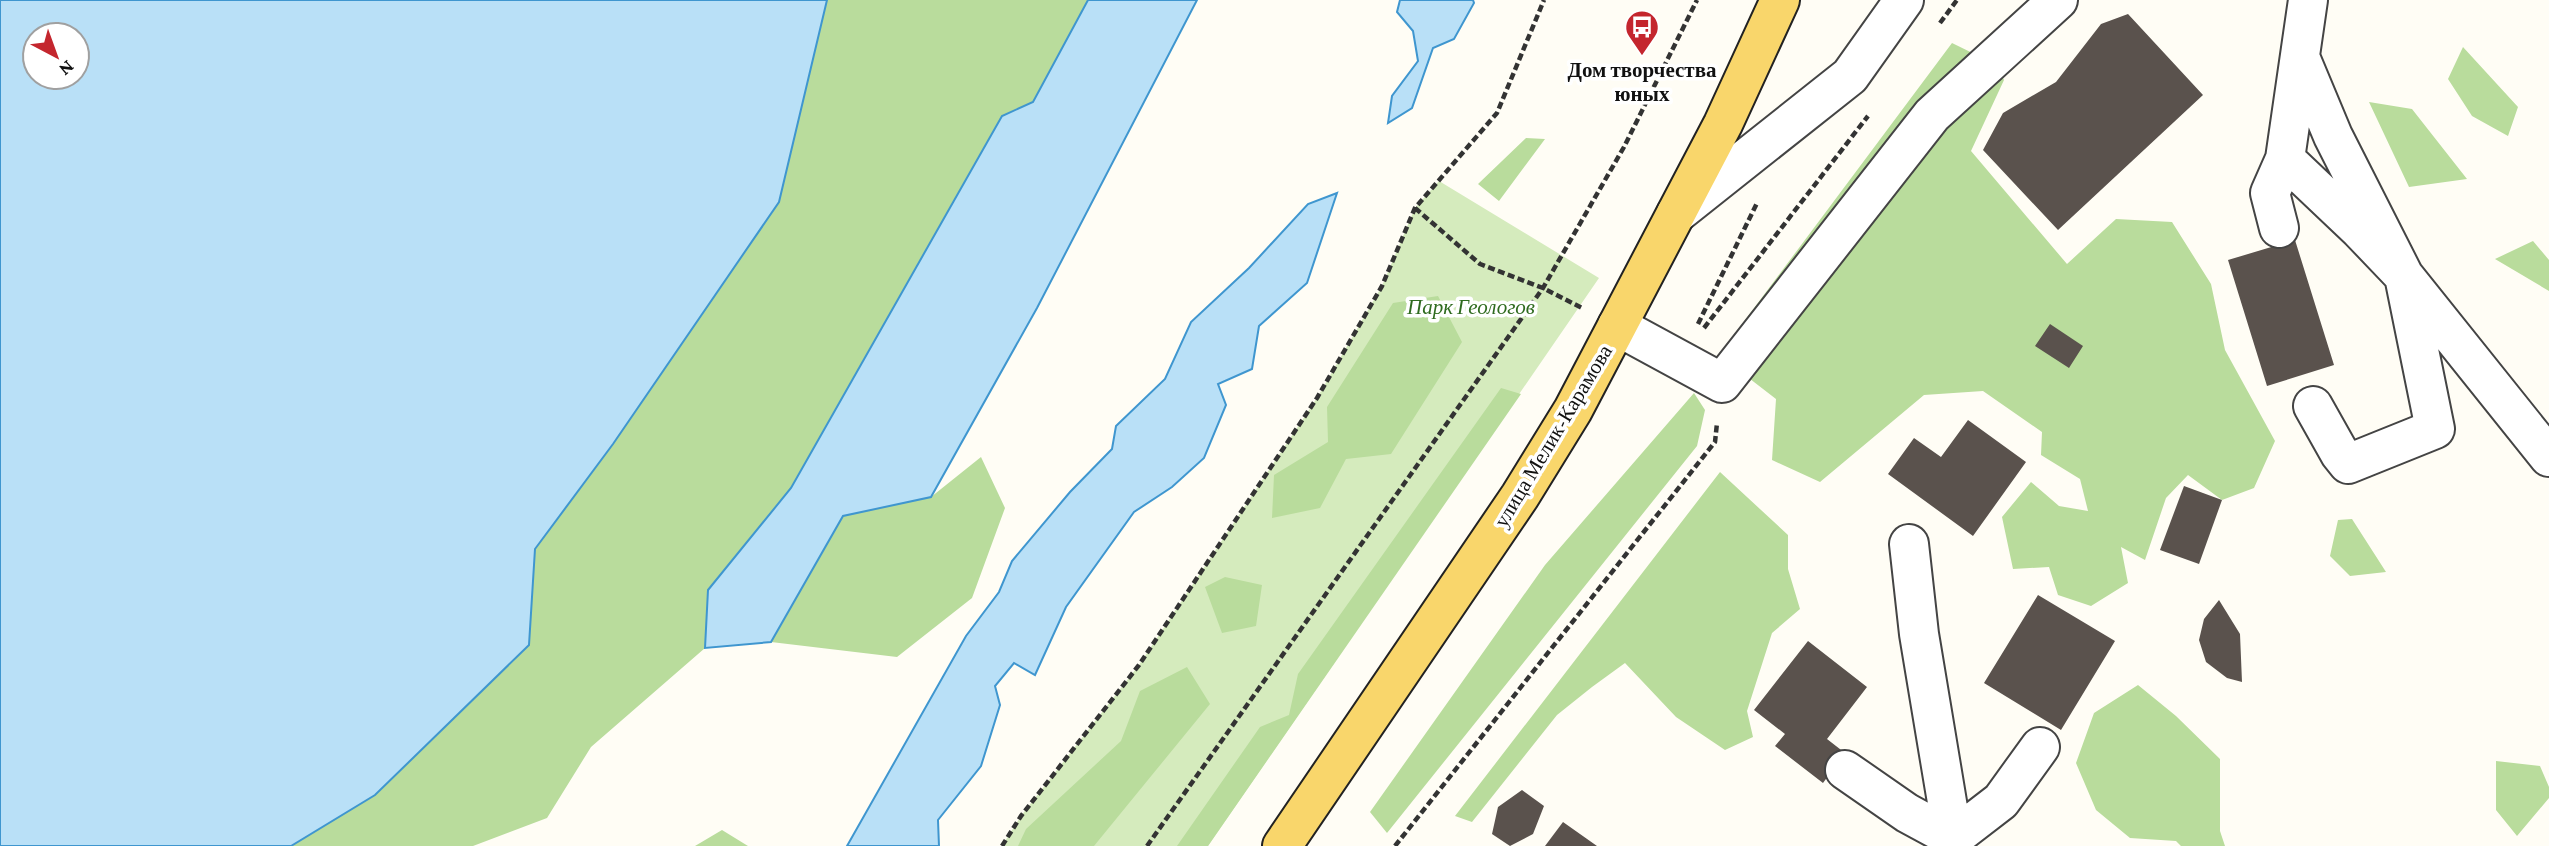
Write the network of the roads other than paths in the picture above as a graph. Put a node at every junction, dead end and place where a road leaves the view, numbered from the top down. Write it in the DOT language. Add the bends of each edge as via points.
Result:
graph roads {
  1 [pos="1780,0"];
  2 [pos="1904,0"];
  3 [pos="2057,0"];
  4 [pos="2308,0"];
  5 [pos="2300,57"];
  6 [pos="2285,159"];
  7 [pos="1676,214"];
  8 [pos="2279,228"];
  9 [pos="2404,275"];
  10 [pos="1617,326"];
  11 [pos="2313,406"];
  12 [pos="2549,457"];
  13 [pos="1909,544"];
  14 [pos="2040,747"];
  15 [pos="1845,770"];
  16 [pos="1950,842"];
  17 [pos="1282,846"];
  1 -- 7 [label="main road, улица Мелик-Карамова"];
  2 -- 7 [label="street" via="1850,76"];
  3 -- 10 [label="street" via="1933,115 1722,383"];
  4 -- 5 [label="street"];
  5 -- 6 [label="street"];
  5 -- 9 [label="street" via="2333,136"];
  6 -- 8 [label="street" via="2270,193"];
  6 -- 9 [label="street"];
  7 -- 10 [label="main road, улица Мелик-Карамова"];
  9 -- 11 [label="street" via="2435,429 2348,464"];
  9 -- 12 [label="street"];
  10 -- 17 [label="main road, улица Мелик-Карамова" via="1520,496"];
  13 -- 16 [label="street"];
  14 -- 16 [label="street" via="2001,801"];
  15 -- 16 [label="street"];
}
